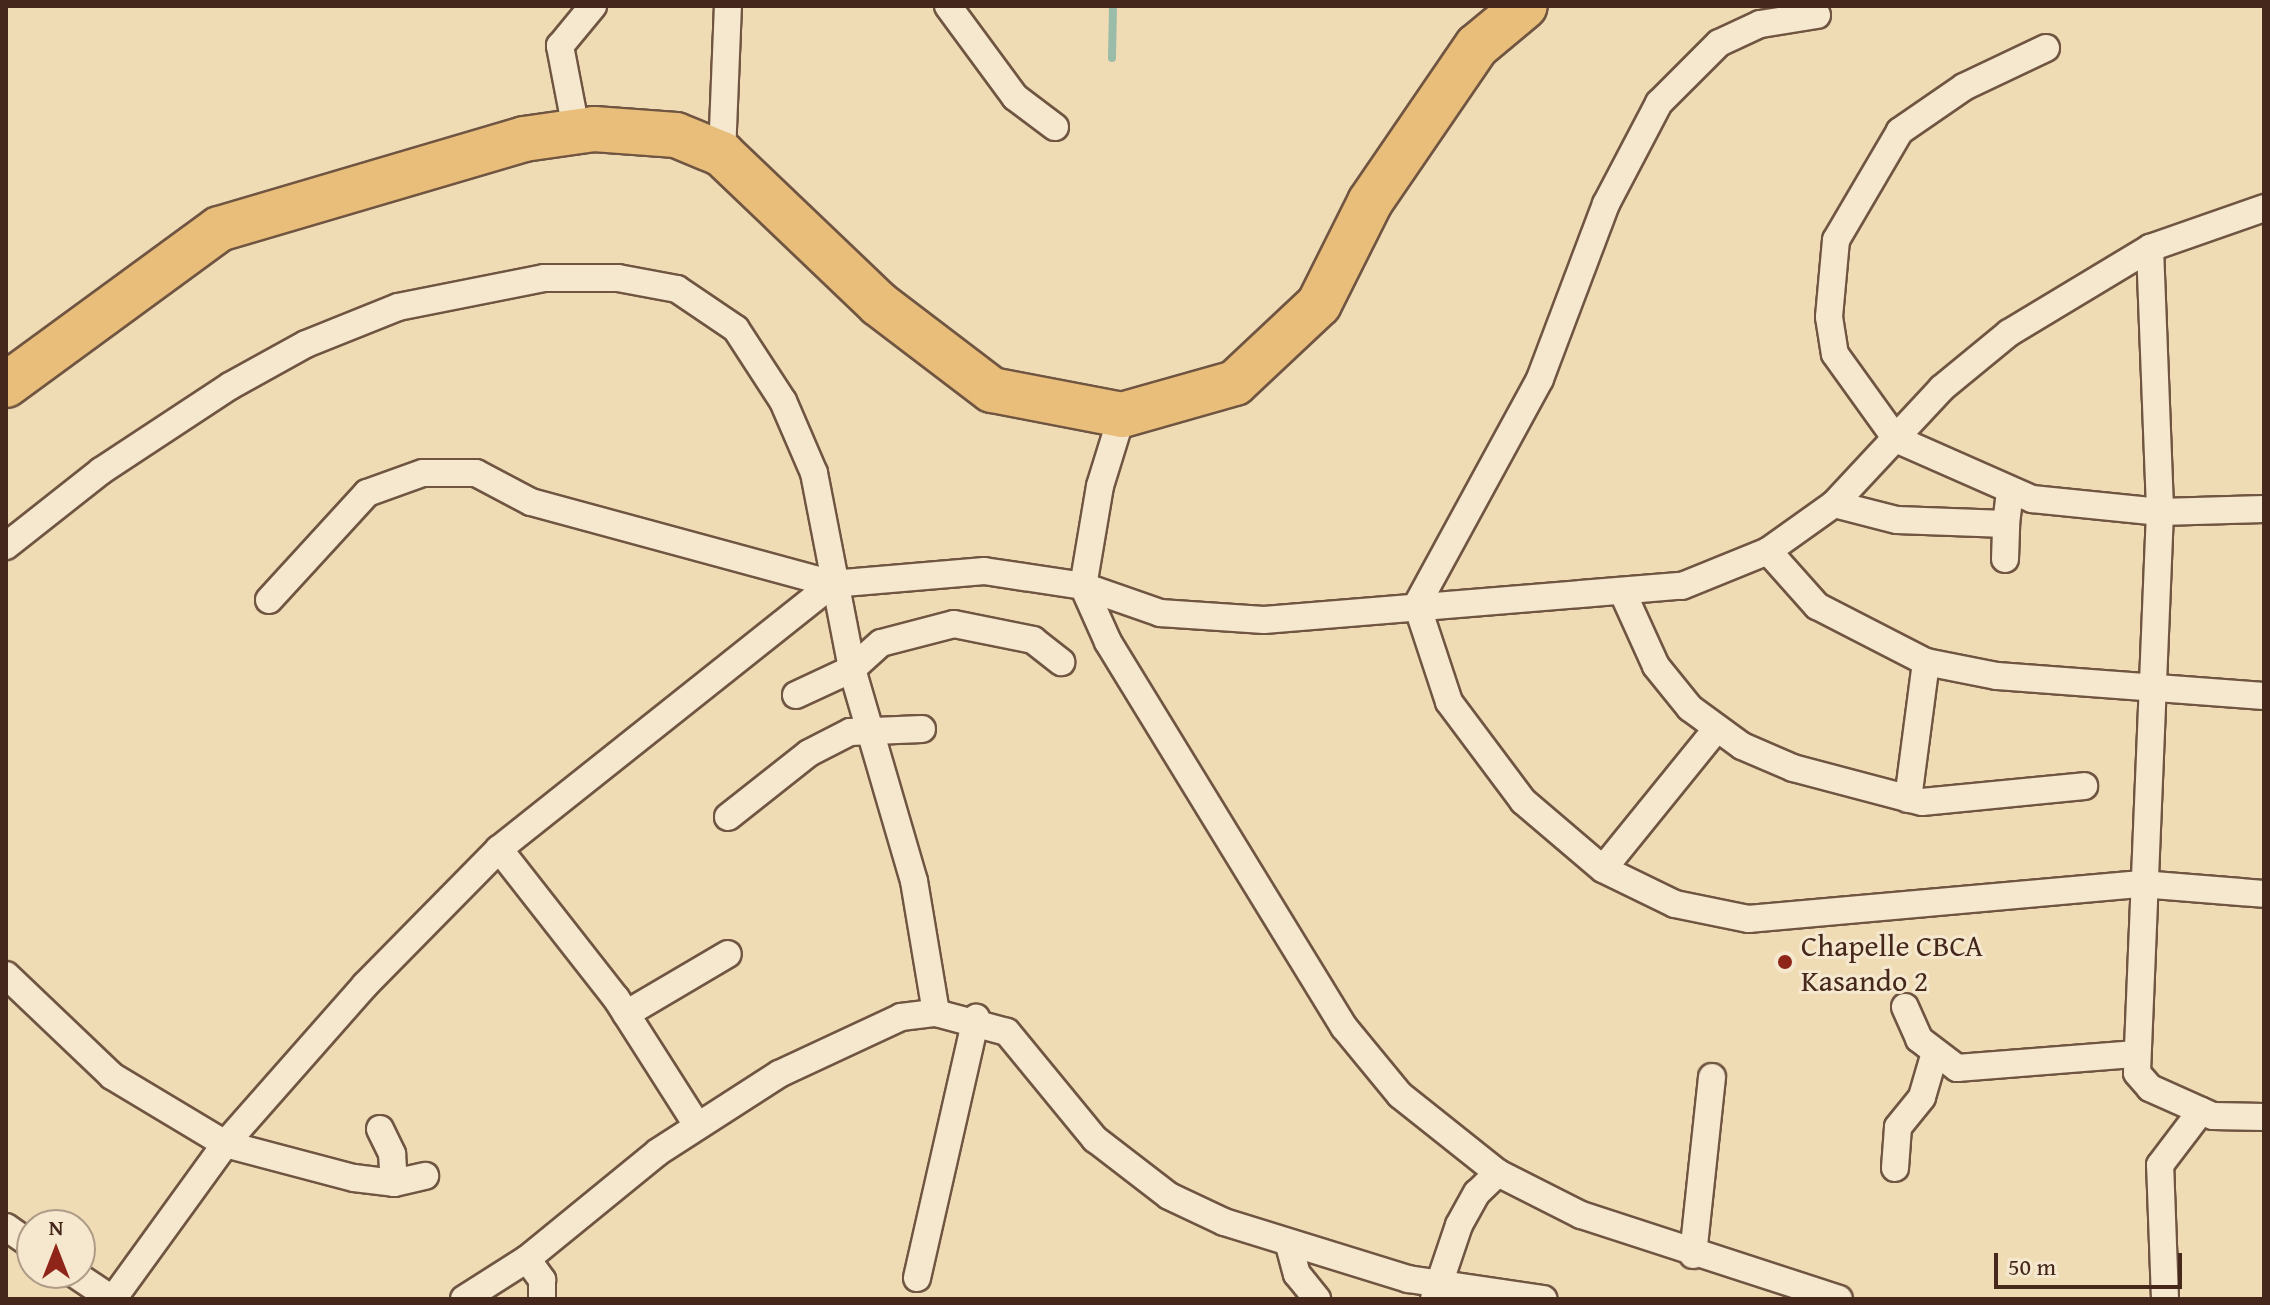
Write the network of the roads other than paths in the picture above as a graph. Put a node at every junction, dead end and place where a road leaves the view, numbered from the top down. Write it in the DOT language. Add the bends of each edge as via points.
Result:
graph roads {
  1 [pos="593,6"];
  2 [pos="728,6"];
  3 [pos="948,6"];
  4 [pos="1525,6"];
  5 [pos="1817,15"];
  6 [pos="2046,48"];
  7 [pos="1055,127"];
  8 [pos="576,129"];
  9 [pos="722,154"];
  10 [pos="2264,208"];
  11 [pos="2150,248"];
  12 [pos="56,346"];
  13 [pos="6,367"];
  14 [pos="6,385"];
  15 [pos="1122,415"];
  16 [pos="1896,439"];
  17 [pos="2010,491"];
  18 [pos="1834,504"];
  19 [pos="2264,509"];
  20 [pos="2160,512"];
  21 [pos="2006,524"];
  22 [pos="6,546"];
  23 [pos="1768,551"];
  24 [pos="2005,559"];
  25 [pos="832,584"];
  26 [pos="1083,586"];
  27 [pos="1622,591"];
  28 [pos="269,600"];
  29 [pos="1417,605"];
  30 [pos="1061,662"];
  31 [pos="1926,662"];
  32 [pos="852,669"];
  33 [pos="2149,691"];
  34 [pos="796,695"];
  35 [pos="2264,696"];
  36 [pos="870,728"];
  37 [pos="1717,728"];
  38 [pos="922,729"];
  39 [pos="2084,786"];
  40 [pos="1908,799"];
  41 [pos="728,817"];
  42 [pos="499,849"];
  43 [pos="1603,869"];
  44 [pos="2141,884"];
  45 [pos="2264,894"];
  46 [pos="728,954"];
  47 [pos="6,975"];
  48 [pos="1905,1007"];
  49 [pos="936,1013"];
  50 [pos="626,1014"];
  51 [pos="976,1018"];
  52 [pos="2136,1054"];
  53 [pos="1934,1056"];
  54 [pos="1712,1077"];
  55 [pos="2201,1111"];
  56 [pos="2264,1117"];
  57 [pos="697,1125"];
  58 [pos="380,1129"];
  59 [pos="225,1144"];
  60 [pos="1895,1168"];
  61 [pos="1498,1173"];
  62 [pos="425,1176"];
  63 [pos="394,1183"];
  64 [pos="1289,1245"];
  65 [pos="1693,1255"];
  66 [pos="527,1259"];
  67 [pos="917,1278"];
  68 [pos="1435,1291"];
  69 [pos="112,1299"];
  70 [pos="464,1299"];
  71 [pos="542,1299"];
  72 [pos="1317,1299"];
  73 [pos="1544,1299"];
  74 [pos="1839,1299"];
  75 [pos="2165,1299"];
  1 -- 8 [label="street" via="560,46 557,61"];
  2 -- 9 [label="street"];
  3 -- 7 [label="street" via="1015,97"];
  4 -- 15 [label="highway" via="1477,46 1405,150 1370,202 1319,304 1235,383"];
  5 -- 29 [label="street" via="1760,24 1719,43 1659,103 1606,204 1540,379"];
  6 -- 16 [label="street" via="1964,87 1900,131 1836,240 1829,317 1835,354"];
  8 -- 9 [label="highway" via="676,135"];
  8 -- 12 [label="highway" via="219,229"];
  9 -- 15 [label="highway" via="879,304 992,390"];
  10 -- 11 [label="street"];
  11 -- 16 [label="street" via="2009,333 1942,388"];
  11 -- 20 [label="street"];
  12 -- 13 [label="street"];
  12 -- 14 [label="highway"];
  15 -- 26 [label="street" via="1100,486"];
  16 -- 17 [label="street"];
  16 -- 18 [label="street"];
  17 -- 20 [label="street" via="2090,509"];
  17 -- 21 [label="street"];
  18 -- 21 [label="street" via="1897,520"];
  18 -- 23 [label="street"];
  19 -- 20 [label="street"];
  20 -- 33 [label="street"];
  21 -- 24 [label="street"];
  22 -- 25 [label="street" via="101,471 306,344 398,307 544,278 618,278 677,289 736,329 783,401 814,473"];
  23 -- 27 [label="street" via="1682,586"];
  23 -- 31 [label="street" via="1817,606"];
  25 -- 26 [label="street" via="984,571"];
  25 -- 28 [label="street" via="531,502 476,473 423,473 367,493"];
  25 -- 32 [label="street"];
  25 -- 42 [label="street"];
  26 -- 29 [label="street" via="1160,613 1264,620"];
  26 -- 61 [label="street" via="1108,642 1344,1027 1400,1095"];
  27 -- 29 [label="street"];
  27 -- 37 [label="street" via="1656,666 1690,708"];
  29 -- 43 [label="street" via="1449,702 1523,801"];
  30 -- 32 [label="street" via="1033,640 954,624 881,643"];
  31 -- 33 [label="street"];
  31 -- 40 [label="street"];
  32 -- 34 [label="street"];
  32 -- 36 [label="street"];
  33 -- 35 [label="street"];
  33 -- 44 [label="street"];
  36 -- 38 [label="street"];
  36 -- 41 [label="street" via="809,753"];
  36 -- 49 [label="street" via="914,881"];
  37 -- 40 [label="street" via="1793,768"];
  37 -- 43 [label="street"];
  39 -- 40 [label="street" via="2007,799"];
  42 -- 50 [label="street"];
  42 -- 59 [label="street" via="365,985"];
  43 -- 44 [label="street" via="1675,904 1748,919"];
  44 -- 45 [label="street"];
  44 -- 52 [label="street"];
  46 -- 50 [label="street"];
  47 -- 59 [label="street" via="112,1076"];
  48 -- 53 [label="street"];
  49 -- 51 [label="street"];
  49 -- 57 [label="street" via="901,1017 779,1074"];
  50 -- 57 [label="street"];
  51 -- 64 [label="street" via="1007,1032 1095,1139 1169,1196"];
  51 -- 67 [label="street"];
  52 -- 53 [label="street" via="1988,1070 1957,1068"];
  52 -- 55 [label="street" via="2137,1073 2150,1088"];
  53 -- 60 [label="street" via="1922,1097 1898,1127"];
  54 -- 65 [label="street"];
  55 -- 56 [label="street"];
  55 -- 75 [label="street" via="2160,1165"];
  57 -- 66 [label="street"];
  58 -- 63 [label="street"];
  59 -- 63 [label="street"];
  59 -- 69 [label="street"];
  61 -- 65 [label="street" via="1581,1215"];
  61 -- 68 [label="street" via="1477,1193"];
  62 -- 63 [label="street"];
  64 -- 68 [label="street"];
  64 -- 72 [label="street" via="1297,1274"];
  65 -- 74 [label="street"];
  66 -- 70 [label="street"];
  66 -- 71 [label="street" via="542,1280"];
  68 -- 73 [label="street"];
}
